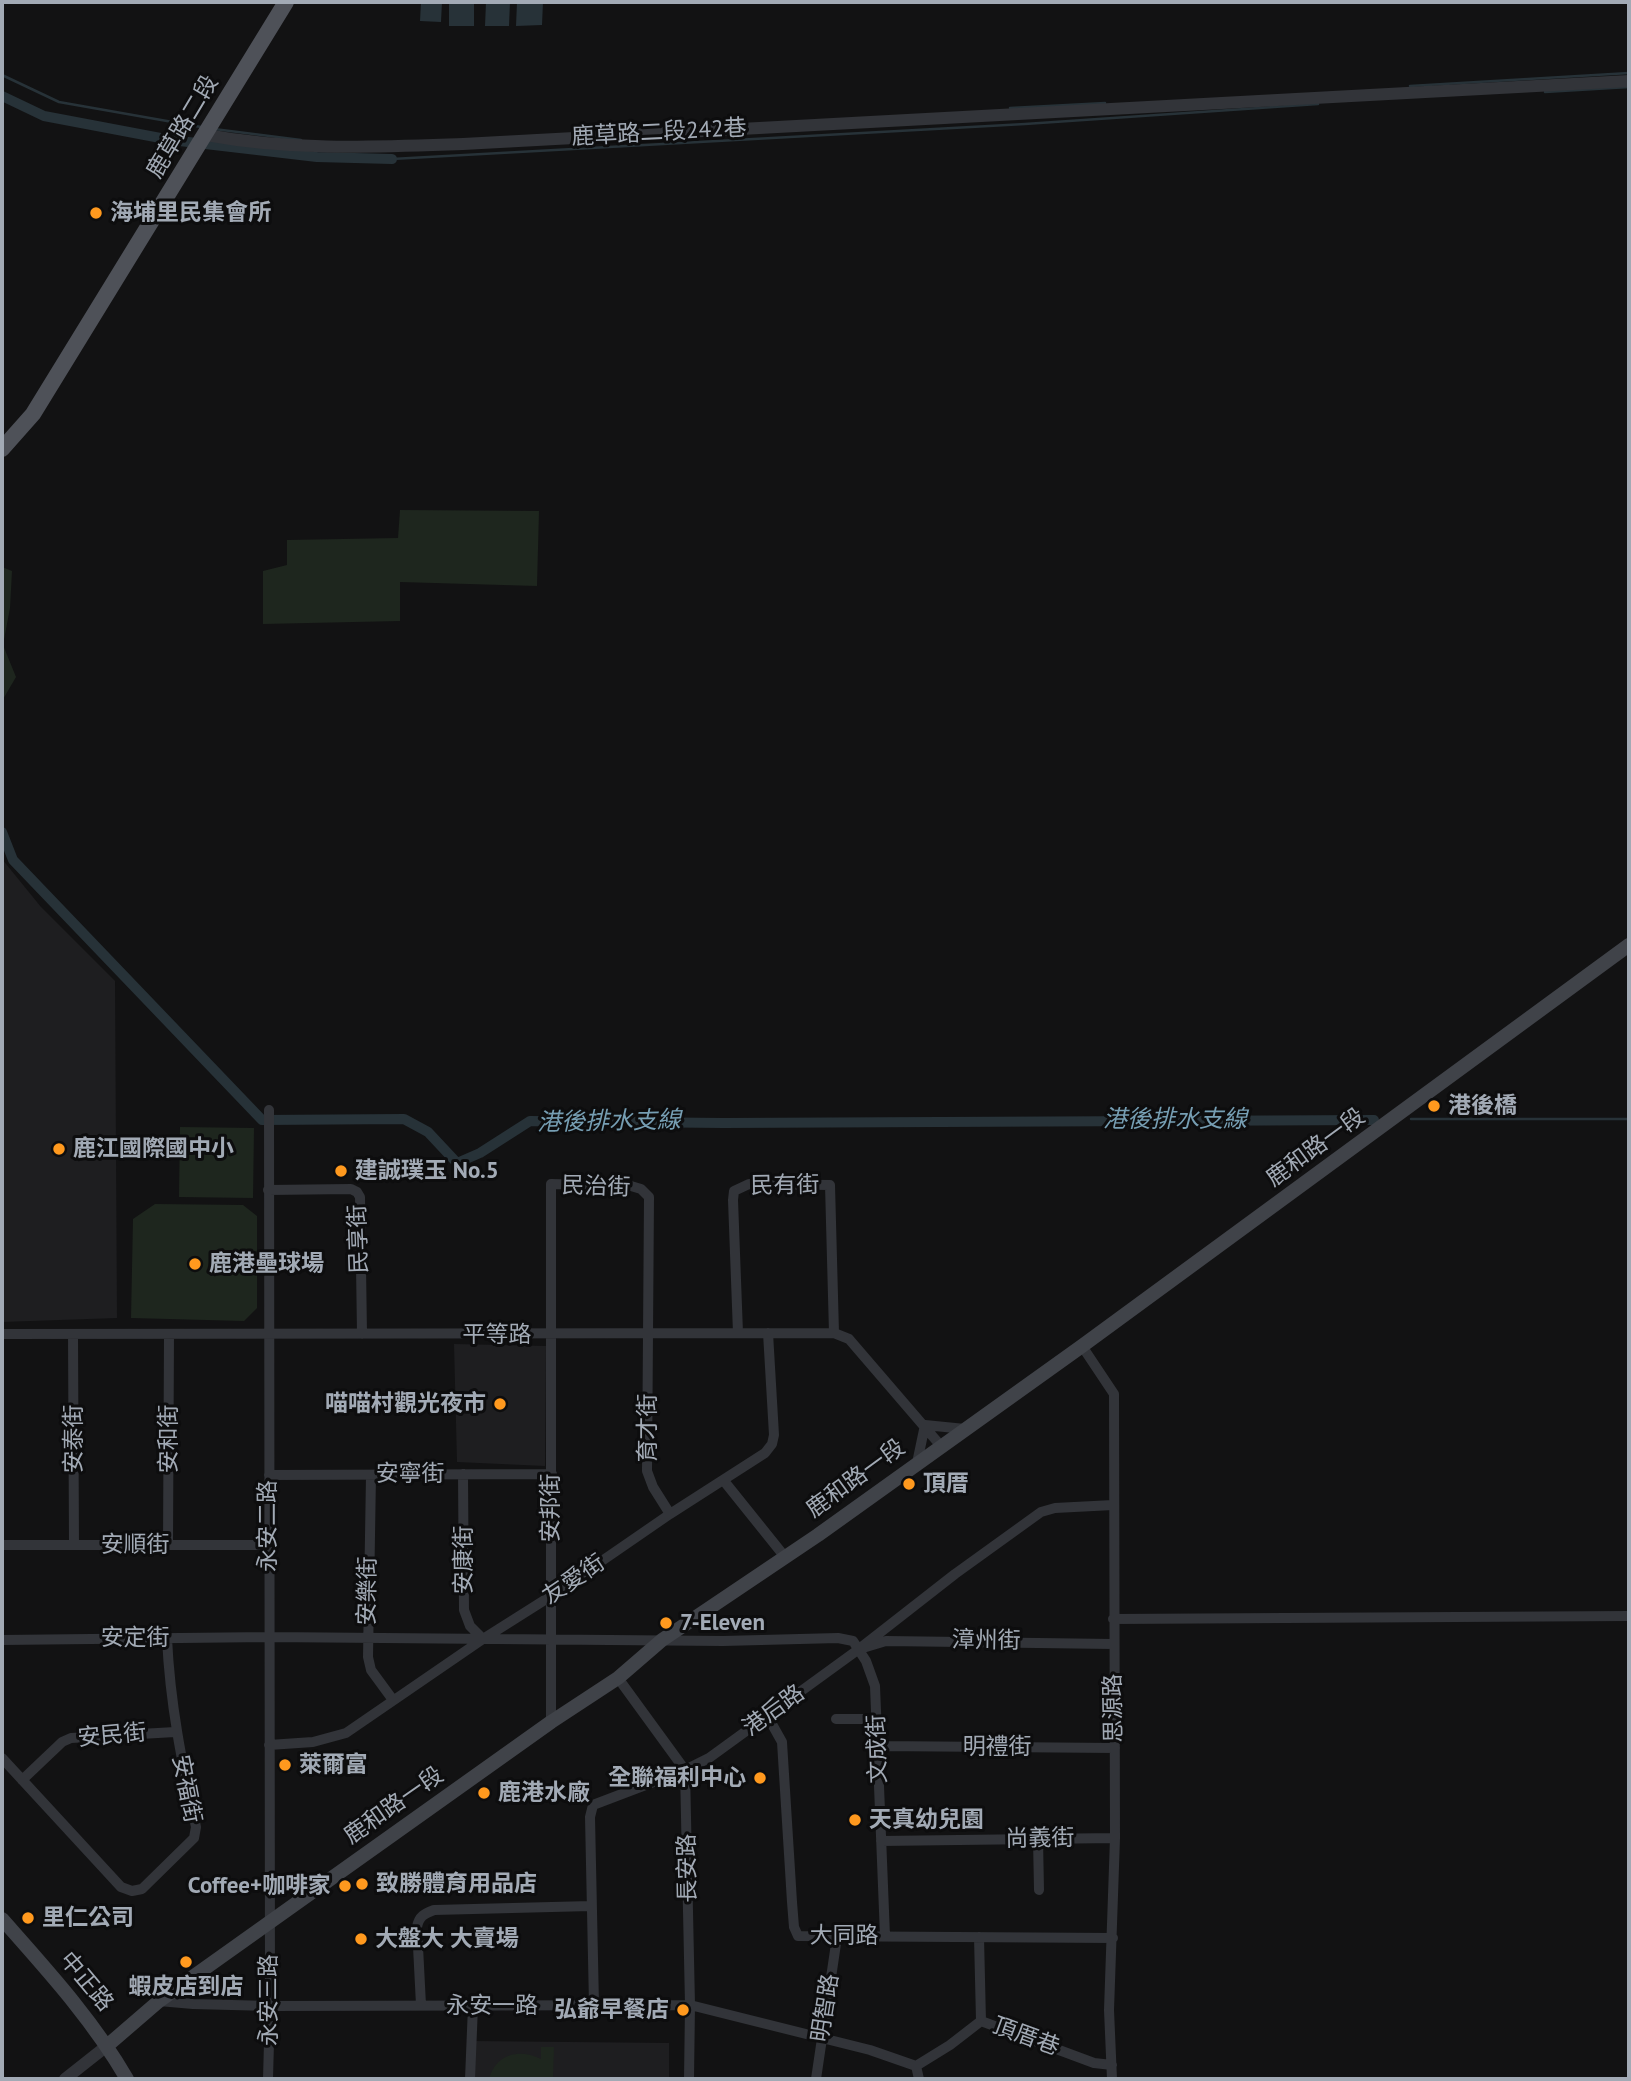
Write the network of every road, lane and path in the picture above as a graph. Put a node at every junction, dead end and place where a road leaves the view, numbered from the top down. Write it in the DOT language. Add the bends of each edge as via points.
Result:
graph roads {
  1 [pos="275,2"];
  2 [pos="286,2"];
  3 [pos="1629,81"];
  4 [pos="206,135"];
  5 [pos="2,433"];
  6 [pos="2,449"];
  7 [pos="1629,945"];
  8 [pos="269,1110"];
  9 [pos="268,1189"];
  10 [pos="738,1333"];
  11 [pos="768,1333"];
  12 [pos="834,1333"];
  13 [pos="2,1334"];
  14 [pos="73,1334"];
  15 [pos="169,1334"];
  16 [pos="268,1334"];
  17 [pos="362,1334"];
  18 [pos="552,1335"];
  19 [pos="648,1335"];
  20 [pos="1082,1346"];
  21 [pos="925,1425"];
  22 [pos="965,1429"];
  23 [pos="941,1446"];
  24 [pos="917,1463"];
  25 [pos="463,1474"];
  26 [pos="552,1474"];
  27 [pos="269,1475"];
  28 [pos="371,1475"];
  29 [pos="724,1481"];
  30 [pos="1113,1505"];
  31 [pos="670,1514"];
  32 [pos="2,1545"];
  33 [pos="74,1545"];
  34 [pos="168,1545"];
  35 [pos="269,1545"];
  36 [pos="785,1557"];
  37 [pos="551,1596"];
  38 [pos="1629,1616"];
  39 [pos="1113,1619"];
  40 [pos="269,1637"];
  41 [pos="167,1638"];
  42 [pos="367,1638"];
  43 [pos="483,1639"];
  44 [pos="551,1639"];
  45 [pos="2,1640"];
  46 [pos="662,1640"];
  47 [pos="1113,1644"];
  48 [pos="859,1649"];
  49 [pos="618,1678"];
  50 [pos="393,1700"];
  51 [pos="768,1717"];
  52 [pos="836,1719"];
  53 [pos="877,1719"];
  54 [pos="551,1722"];
  55 [pos="175,1732"];
  56 [pos="269,1745"];
  57 [pos="879,1746"];
  58 [pos="1115,1748"];
  59 [pos="2,1758"];
  60 [pos="685,1770"];
  61 [pos="22,1780"];
  62 [pos="1115,1838"];
  63 [pos="1038,1839"];
  64 [pos="881,1841"];
  65 [pos="1039,1890"];
  66 [pos="591,1906"];
  67 [pos="2,1919"];
  68 [pos="269,1921"];
  69 [pos="885,1936"];
  70 [pos="837,1937"];
  71 [pos="979,1937"];
  72 [pos="1113,1938"];
  73 [pos="159,2001"];
  74 [pos="690,2005"];
  75 [pos="270,2006"];
  76 [pos="421,2006"];
  77 [pos="473,2006"];
  78 [pos="594,2006"];
  79 [pos="981,2021"];
  80 [pos="821,2039"];
  81 [pos="108,2046"];
  82 [pos="1112,2065"];
  83 [pos="916,2066"];
  84 [pos="65,2079"];
  85 [pos="127,2079"];
  86 [pos="268,2079"];
  87 [pos="470,2079"];
  88 [pos="690,2079"];
  89 [pos="816,2079"];
  90 [pos="919,2079"];
  91 [pos="1112,2079"];
  1 -- 5 [label="main road, 鹿草路二段" via="24,410"];
  2 -- 4 [label="main road, 鹿草路二段"];
  3 -- 4 [label="street, 鹿草路二段242巷" via="343,148"];
  4 -- 6 [label="main road, 鹿草路二段" via="33,414"];
  7 -- 20 [label="main road, 鹿和路一段"];
  8 -- 9 [label="street, 永安二路"];
  9 -- 16 [label="street, 永安二路"];
  9 -- 17 [label="street, 民享街" via="357,1192"];
  10 -- 11 [label="street, 平等路"];
  10 -- 12 [label="street, 民有街" via="733,1200 734,1191 749,1184 830,1185"];
  10 -- 19 [label="street, 平等路"];
  11 -- 12 [label="street, 平等路"];
  11 -- 29 [label="street, 友愛街" via="772,1444"];
  12 -- 21 [label="street" via="849,1339"];
  13 -- 14 [label="street, 平等路"];
  14 -- 15 [label="street, 平等路"];
  14 -- 33 [label="street, 安泰街"];
  15 -- 16 [label="street, 平等路"];
  15 -- 34 [label="street, 安和街"];
  16 -- 17 [label="street, 平等路"];
  16 -- 27 [label="street, 永安二路"];
  17 -- 18 [label="street, 平等路"];
  18 -- 19 [label="street, 平等路"];
  18 -- 19 [label="street, 民治街" via="551,1184 631,1186 646,1193 650,1209"];
  18 -- 26 [label="street, 安邦街"];
  19 -- 31 [label="street, 育才街" via="648,1471"];
  20 -- 22 [label="main road, 鹿和路一段"];
  20 -- 30 [label="street, 思源路" via="1114,1394"];
  21 -- 22 [label="street"];
  21 -- 23 [label="street"];
  21 -- 24 [label="street"];
  22 -- 23 [label="main road, 鹿和路一段"];
  23 -- 24 [label="main road, 鹿和路一段"];
  24 -- 36 [label="main road, 鹿和路一段"];
  25 -- 26 [label="street, 安寧街"];
  25 -- 28 [label="street, 安寧街"];
  25 -- 43 [label="street, 安康街" via="464,1610 470,1626"];
  26 -- 37 [label="street, 安邦街"];
  27 -- 28 [label="street, 安寧街"];
  27 -- 35 [label="street, 永安二路"];
  28 -- 42 [label="street, 安樂街"];
  29 -- 31 [label="street, 友愛街"];
  29 -- 36 [label="street"];
  30 -- 39 [label="street, 思源路"];
  30 -- 48 [label="street, 港后路" via="1041,1512"];
  31 -- 37 [label="street, 友愛街"];
  32 -- 33 [label="street, 安順街"];
  33 -- 34 [label="street, 安順街"];
  34 -- 35 [label="street, 安順街"];
  35 -- 40 [label="street, 永安二路"];
  36 -- 46 [label="main road, 鹿和路一段"];
  37 -- 43 [label="street, 友愛街"];
  37 -- 44 [label="street, 安邦街"];
  38 -- 39 [label="street"];
  39 -- 47 [label="street, 思源路"];
  40 -- 41 [label="street, 安定街"];
  40 -- 42 [label="street, 安定街"];
  40 -- 56 [label="street, 永安二路"];
  41 -- 45 [label="street, 安定街"];
  41 -- 55 [label="street, 安福街"];
  42 -- 43 [label="street, 安定街"];
  42 -- 50 [label="street, 安樂街" via="371,1670"];
  43 -- 44 [label="street, 安定街"];
  43 -- 50 [label="street, 友愛街"];
  44 -- 46 [label="street, 安定街"];
  44 -- 54 [label="street, 安邦街"];
  46 -- 48 [label="street, 安定街" via="838,1638 853,1641"];
  46 -- 49 [label="main road, 鹿和路一段"];
  47 -- 48 [label="street, 漳州街" via="886,1641"];
  47 -- 58 [label="street, 思源路"];
  48 -- 51 [label="street, 港后路"];
  48 -- 53 [label="street, 文成街" via="875,1686"];
  49 -- 54 [label="main road, 鹿和路一段"];
  49 -- 60 [label="street"];
  50 -- 56 [label="street, 友愛街" via="346,1733 313,1742"];
  51 -- 60 [label="street, 港后路"];
  51 -- 70 [label="street, 大同路" via="782,1742 794,1927 798,1936"];
  52 -- 53 [label="street"];
  53 -- 57 [label="street, 文成街"];
  54 -- 68 [label="main road, 鹿和路一段"];
  55 -- 61 [label="street, 安民街" via="71,1738"];
  55 -- 61 [label="street, 安福街" via="196,1827 194,1838 142,1889 121,1887"];
  56 -- 68 [label="street, 永安二路"];
  57 -- 58 [label="street, 明禮街"];
  57 -- 64 [label="street, 文成街"];
  58 -- 62 [label="street, 思源路"];
  59 -- 61 [label="street, 安福街"];
  60 -- 66 [label="street, 港后路" via="593,1805"];
  60 -- 74 [label="street, 長安路"];
  62 -- 63 [label="street, 尚義街"];
  62 -- 72 [label="street, 思源路"];
  63 -- 64 [label="street, 尚義街"];
  63 -- 65 [label="street"];
  64 -- 69 [label="street, 文成街"];
  66 -- 76 [label="street" via="434,1910 424,1914 417,1927"];
  66 -- 78 [label="street, 港后路"];
  67 -- 81 [label="main road, 中正路"];
  68 -- 73 [label="main road, 鹿和路一段"];
  68 -- 75 [label="street, 永安三路"];
  69 -- 70 [label="street, 大同路"];
  69 -- 71 [label="street, 大同路"];
  70 -- 80 [label="street, 明智路"];
  71 -- 72 [label="street, 大同路"];
  71 -- 79 [label="street"];
  72 -- 82 [label="street, 思源路"];
  73 -- 75 [label="street, 永安一路"];
  73 -- 81 [label="main road, 鹿和路一段"];
  74 -- 78 [label="street, 永安一路"];
  74 -- 80 [label="street, 永安一路"];
  74 -- 88 [label="street, 長安路"];
  75 -- 76 [label="street, 永安一路"];
  75 -- 86 [label="street, 永安三路"];
  76 -- 77 [label="street, 永安一路"];
  77 -- 78 [label="street, 永安一路"];
  77 -- 87 [label="street"];
  79 -- 82 [label="street, 頂厝巷" via="1094,2063"];
  79 -- 83 [label="street"];
  80 -- 83 [label="street, 永安一路"];
  80 -- 89 [label="street, 明智路"];
  81 -- 84 [label="street"];
  81 -- 85 [label="main road, 中正路"];
  82 -- 91 [label="street, 思源路"];
  83 -- 90 [label="street"];
}
